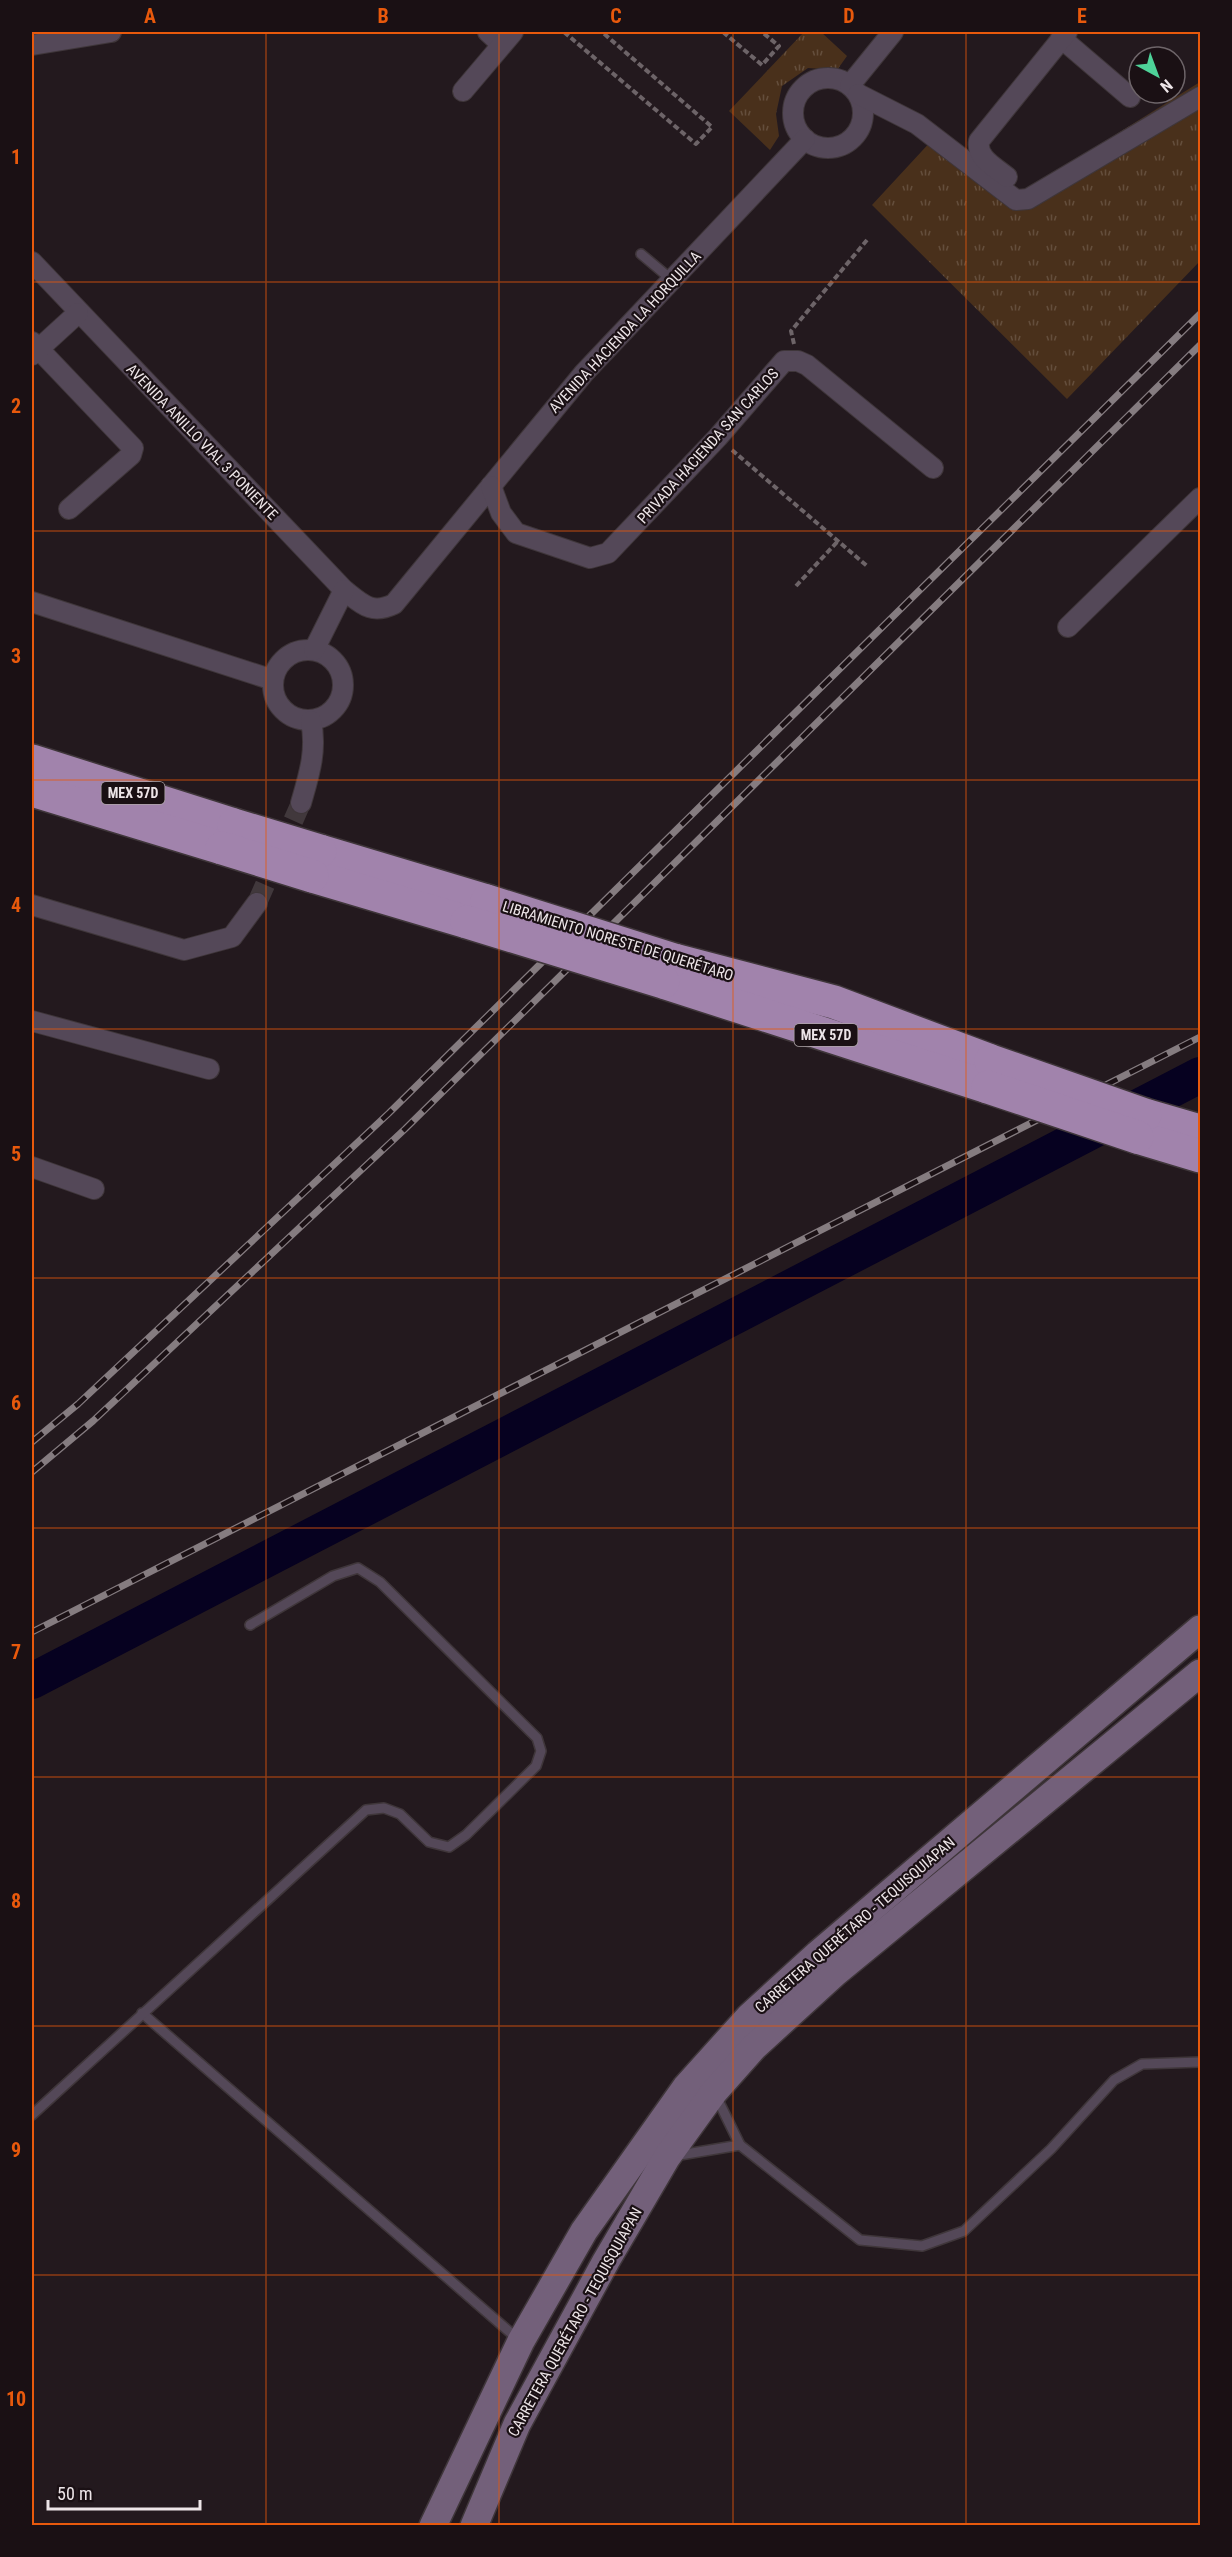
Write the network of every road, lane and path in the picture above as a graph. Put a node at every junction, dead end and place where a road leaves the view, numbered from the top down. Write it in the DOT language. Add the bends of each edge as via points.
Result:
graph roads {
  1 [pos="111,32"];
  2 [pos="564,32"];
  3 [pos="602,32"];
  4 [pos="723,32"];
  5 [pos="762,32"];
  6 [pos="893,32"];
  7 [pos="1064,34"];
  8 [pos="501,36"];
  9 [pos="32,45"];
  10 [pos="854,89"];
  11 [pos="463,90"];
  12 [pos="1127,94"];
  13 [pos="1200,97"];
  14 [pos="805,139"];
  15 [pos="1007,177"];
  16 [pos="867,240"];
  17 [pos="641,254"];
  18 [pos="32,262"];
  19 [pos="672,280"];
  20 [pos="78,313"];
  21 [pos="34,348"];
  22 [pos="798,361"];
  23 [pos="718,437"];
  24 [pos="933,468"];
  25 [pos="491,486"];
  26 [pos="1200,498"];
  27 [pos="69,509"];
  28 [pos="838,541"];
  29 [pos="867,566"];
  30 [pos="796,586"];
  31 [pos="344,590"];
  32 [pos="32,602"];
  33 [pos="381,610"];
  34 [pos="1068,627"];
  35 [pos="314,650"];
  36 [pos="273,680"];
  37 [pos="311,721"];
  38 [pos="32,761"];
  39 [pos="32,790"];
  40 [pos="301,803"];
  41 [pos="228,836"];
  42 [pos="257,903"];
  43 [pos="32,904"];
  44 [pos="32,1021"];
  45 [pos="209,1069"];
  46 [pos="1141,1126"];
  47 [pos="1200,1131"];
  48 [pos="1200,1156"];
  49 [pos="32,1167"];
  50 [pos="94,1189"];
  51 [pos="250,1625"];
  52 [pos="1200,1629"];
  53 [pos="1200,1673"];
  54 [pos="141,2013"];
  55 [pos="1200,2062"];
  56 [pos="714,2092"];
  57 [pos="32,2115"];
  58 [pos="740,2145"];
  59 [pos="668,2157"];
  60 [pos="521,2342"];
  61 [pos="433,2526"];
  62 [pos="474,2526"];
  1 -- 9 [label="street"];
  2 -- 3 [label="path" via="696,144 712,127"];
  4 -- 5 [label="path" via="762,65 779,46"];
  6 -- 10 [label="street"];
  7 -- 12 [label="street"];
  7 -- 15 [label="street" via="979,141 981,156"];
  8 -- 11 [label="street"];
  10 -- 13 [label="street" via="917,124 1016,200 1028,199"];
  10 -- 14 [label="street" via="863,105 861,126 846,143 825,148"];
  10 -- 14 [label="street" via="828,78 806,86 794,107 797,130"];
  14 -- 19 [label="street, AVENIDA HACIENDA LA HORQUILLA"];
  16 -- 22 [label="path" via="791,331"];
  17 -- 19 [label="lane"];
  18 -- 20 [label="street, AVENIDA ANILLO VIAL 3 PONIENTE"];
  19 -- 25 [label="street, AVENIDA HACIENDA LA HORQUILLA" via="584,373"];
  20 -- 21 [label="street"];
  20 -- 31 [label="street, AVENIDA ANILLO VIAL 3 PONIENTE"];
  21 -- 27 [label="street" via="133,448"];
  22 -- 23 [label="street, PRIVADA HACIENDA SAN CARLOS" via="784,362"];
  22 -- 24 [label="street"];
  23 -- 25 [label="street, PRIVADA HACIENDA SAN CARLOS" via="627,536 608,553 590,558 516,533 501,513"];
  23 -- 28 [label="path"];
  25 -- 33 [label="street, AVENIDA HACIENDA LA HORQUILLA" via="394,604"];
  26 -- 34 [label="street"];
  28 -- 29 [label="path"];
  28 -- 30 [label="path"];
  31 -- 33 [label="street, AVENIDA ANILLO VIAL 3 PONIENTE" via="366,607"];
  31 -- 35 [label="street"];
  32 -- 36 [label="street"];
  35 -- 36 [label="street" via="288,657"];
  35 -- 37 [label="street" via="337,664 343,677 343,691 339,704 329,714"];
  36 -- 37 [label="street" via="279,706 290,716"];
  37 -- 40 [label="street" via="313,759"];
  38 -- 41 [label="highway, LIBRAMIENTO NORESTE DE QUERÉTARO / MEX 57D"];
  39 -- 41 [label="highway, LIBRAMIENTO NORESTE DE QUERÉTARO / MEX 57D"];
  41 -- 46 [label="highway, LIBRAMIENTO NORESTE DE QUERÉTARO / MEX 57D, bridge" via="669,971"];
  42 -- 43 [label="street" via="232,937 184,950"];
  44 -- 45 [label="street"];
  46 -- 47 [label="highway, LIBRAMIENTO NORESTE DE QUERÉTARO / MEX 57D"];
  46 -- 48 [label="highway, LIBRAMIENTO NORESTE DE QUERÉTARO / MEX 57D"];
  49 -- 50 [label="street"];
  51 -- 54 [label="lane" via="333,1576 358,1568 405,1606 537,1738 541,1751 536,1766 449,1847 429,1842 400,1814 384,1808 366,1810"];
  52 -- 60 [label="main road, CARRETERA QUERÉTARO - TEQUISQUIAPAN" via="749,2017 686,2087 584,2231"];
  53 -- 56 [label="main road, CARRETERA QUERÉTARO - TEQUISQUIAPAN" via="835,1973 754,2047"];
  54 -- 57 [label="lane"];
  54 -- 60 [label="lane"];
  55 -- 58 [label="lane" via="1142,2064 1114,2080 1051,2149 964,2231 922,2246 860,2240"];
  56 -- 58 [label="lane"];
  56 -- 59 [label="main road, CARRETERA QUERÉTARO - TEQUISQUIAPAN"];
  58 -- 59 [label="lane"];
  59 -- 62 [label="main road, CARRETERA QUERÉTARO - TEQUISQUIAPAN" via="517,2424"];
  60 -- 61 [label="main road, CARRETERA QUERÉTARO - TEQUISQUIAPAN"];
}
